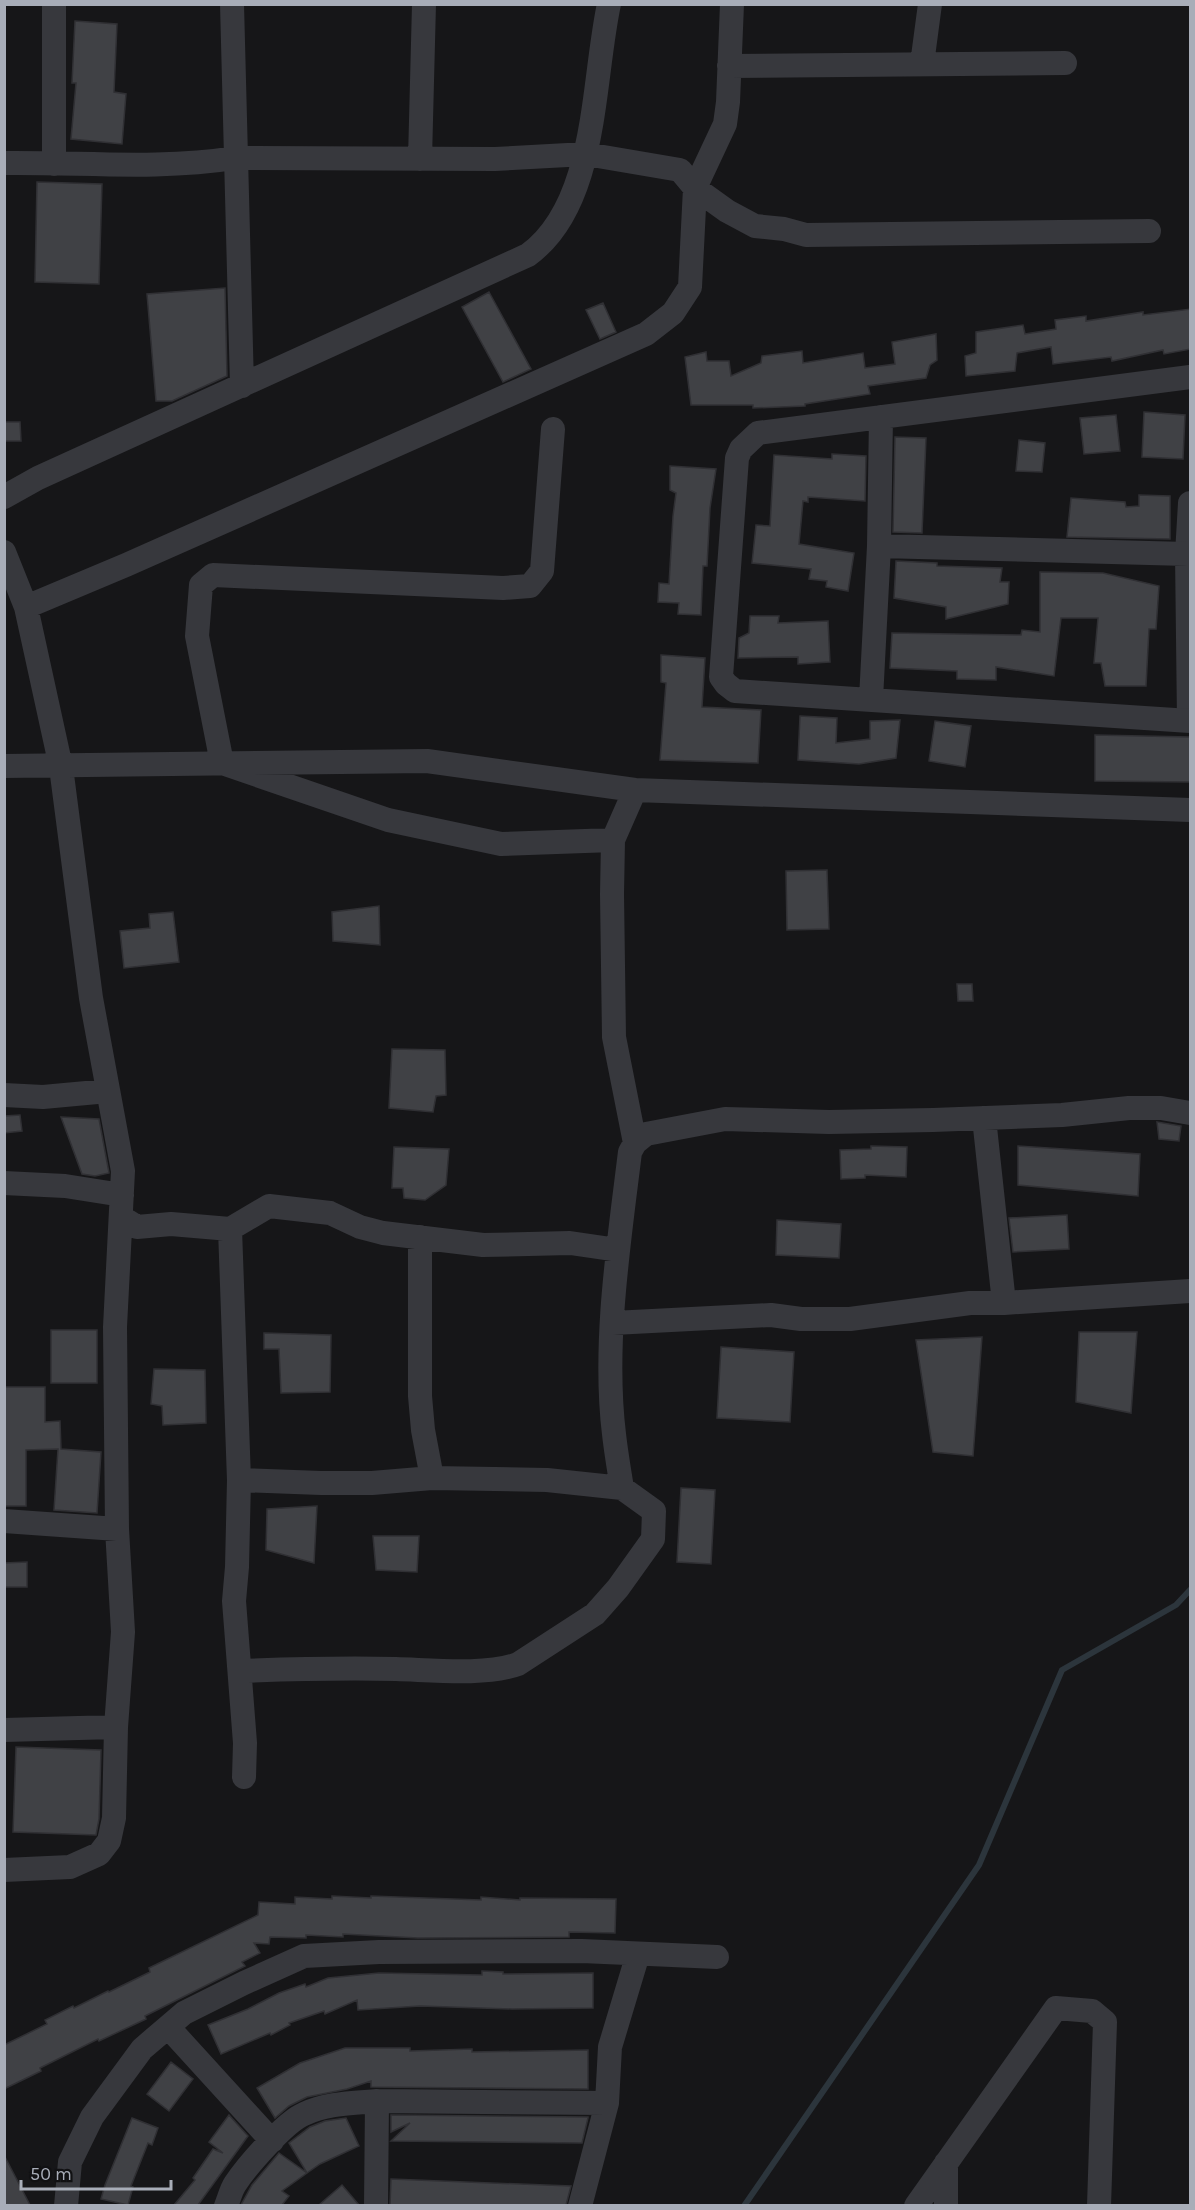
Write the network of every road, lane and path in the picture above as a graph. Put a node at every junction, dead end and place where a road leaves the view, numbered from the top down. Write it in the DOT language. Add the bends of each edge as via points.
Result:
graph roads {
  1 [pos="54,4"];
  2 [pos="232,4"];
  3 [pos="424,4"];
  4 [pos="609,4"];
  5 [pos="732,4"];
  6 [pos="930,4"];
  7 [pos="1065,63"];
  8 [pos="922,64"];
  9 [pos="729,66"];
  10 [pos="586,154"];
  11 [pos="235,158"];
  12 [pos="420,159"];
  13 [pos="4,163"];
  14 [pos="54,164"];
  15 [pos="695,188"];
  16 [pos="1149,231"];
  17 [pos="1191,377"];
  18 [pos="243,386"];
  19 [pos="881,417"];
  20 [pos="553,429"];
  21 [pos="4,496"];
  22 [pos="1191,503"];
  23 [pos="879,546"];
  24 [pos="4,552"];
  25 [pos="1187,554"];
  26 [pos="26,607"];
  27 [pos="871,699"];
  28 [pos="1190,721"];
  29 [pos="222,764"];
  30 [pos="4,766"];
  31 [pos="61,766"];
  32 [pos="635,790"];
  33 [pos="1191,810"];
  34 [pos="613,840"];
  35 [pos="108,1091"];
  36 [pos="4,1095"];
  37 [pos="1191,1113"];
  38 [pos="984,1118"];
  39 [pos="635,1143"];
  40 [pos="4,1183"];
  41 [pos="122,1206"];
  42 [pos="230,1229"];
  43 [pos="420,1237"];
  44 [pos="618,1251"];
  45 [pos="1191,1291"];
  46 [pos="1004,1303"];
  47 [pos="613,1323"];
  48 [pos="432,1478"];
  49 [pos="239,1480"];
  50 [pos="622,1488"];
  51 [pos="4,1521"];
  52 [pos="117,1529"];
  53 [pos="240,1671"];
  54 [pos="116,1727"];
  55 [pos="4,1730"];
  56 [pos="244,1777"];
  57 [pos="4,1870"];
  58 [pos="638,1954"];
  59 [pos="717,1957"];
  60 [pos="168,2027"];
  61 [pos="377,2101"];
  62 [pos="607,2103"];
  63 [pos="272,2141"];
  64 [pos="946,2163"];
  65 [pos="66,2205"];
  66 [pos="226,2205"];
  67 [pos="376,2205"];
  68 [pos="580,2205"];
  69 [pos="916,2205"];
  70 [pos="946,2205"];
  71 [pos="1099,2205"];
  1 -- 14 [label="street"];
  2 -- 11 [label="street"];
  3 -- 12 [label="street"];
  4 -- 10 [label="street"];
  5 -- 9 [label="street"];
  6 -- 8 [label="street"];
  7 -- 8 [label="street"];
  8 -- 9 [label="street"];
  9 -- 15 [label="street" via="725,124"];
  10 -- 12 [label="street"];
  10 -- 15 [label="street" via="680,170"];
  10 -- 18 [label="street" via="567,210 545,243 528,255"];
  11 -- 12 [label="street"];
  11 -- 14 [label="street" via="162,165"];
  11 -- 18 [label="street"];
  13 -- 14 [label="street"];
  15 -- 16 [label="street" via="755,226 806,235"];
  15 -- 26 [label="street" via="690,287 673,313 646,334"];
  17 -- 19 [label="street"];
  18 -- 21 [label="street"];
  19 -- 23 [label="street"];
  19 -- 27 [label="street" via="758,433 741,449 737,458 721,677 735,691"];
  20 -- 29 [label="street" via="542,572 530,586 502,588 213,574 201,585 197,636"];
  22 -- 25 [label="street"];
  23 -- 25 [label="street"];
  23 -- 27 [label="street"];
  24 -- 26 [label="street"];
  25 -- 28 [label="street"];
  26 -- 31 [label="street"];
  27 -- 28 [label="street"];
  29 -- 31 [label="street"];
  29 -- 32 [label="street" via="427,761"];
  29 -- 34 [label="street" via="388,820 501,844"];
  30 -- 31 [label="street"];
  31 -- 35 [label="street" via="91,998"];
  32 -- 33 [label="street"];
  32 -- 34 [label="street"];
  34 -- 39 [label="street" via="614,1037"];
  35 -- 36 [label="street" via="43,1097"];
  35 -- 41 [label="street" via="123,1171"];
  37 -- 38 [label="street" via="1129,1108"];
  38 -- 39 [label="street" via="829,1122 725,1119 656,1131"];
  38 -- 46 [label="street"];
  39 -- 44 [label="street" via="630,1152"];
  40 -- 41 [label="street" via="65,1186"];
  41 -- 42 [label="street" via="137,1227 171,1224"];
  41 -- 52 [label="street" via="115,1327"];
  42 -- 43 [label="street" via="269,1206 330,1213 360,1227"];
  42 -- 49 [label="street"];
  43 -- 44 [label="street" via="483,1245 570,1243"];
  43 -- 48 [label="street" via="420,1396"];
  44 -- 47 [label="street"];
  45 -- 46 [label="street"];
  46 -- 47 [label="street" via="970,1303 850,1319 771,1315"];
  47 -- 50 [label="street" via="613,1433"];
  48 -- 49 [label="street" via="372,1483"];
  48 -- 50 [label="street" via="547,1480"];
  49 -- 53 [label="street" via="234,1601"];
  50 -- 53 [label="street" via="654,1511 653,1539 595,1614 518,1664 505,1669"];
  51 -- 52 [label="street"];
  52 -- 54 [label="street" via="123,1632"];
  53 -- 56 [label="street"];
  54 -- 55 [label="street"];
  54 -- 57 [label="street" via="114,1818 109,1841 99,1854 70,1867"];
  58 -- 59 [label="street"];
  58 -- 60 [label="street" via="379,1952 304,1956 184,2013"];
  58 -- 62 [label="street" via="610,2047"];
  60 -- 63 [label="street"];
  60 -- 65 [label="street" via="142,2049 92,2117 70,2162"];
  61 -- 62 [label="street"];
  61 -- 63 [label="street" via="341,2104 303,2114"];
  61 -- 67 [label="street"];
  62 -- 68 [label="street"];
  63 -- 66 [label="street" via="235,2185"];
  64 -- 69 [label="street"];
  64 -- 70 [label="street"];
  64 -- 71 [label="street" via="1056,2008 1092,2012 1105,2022"];
}
